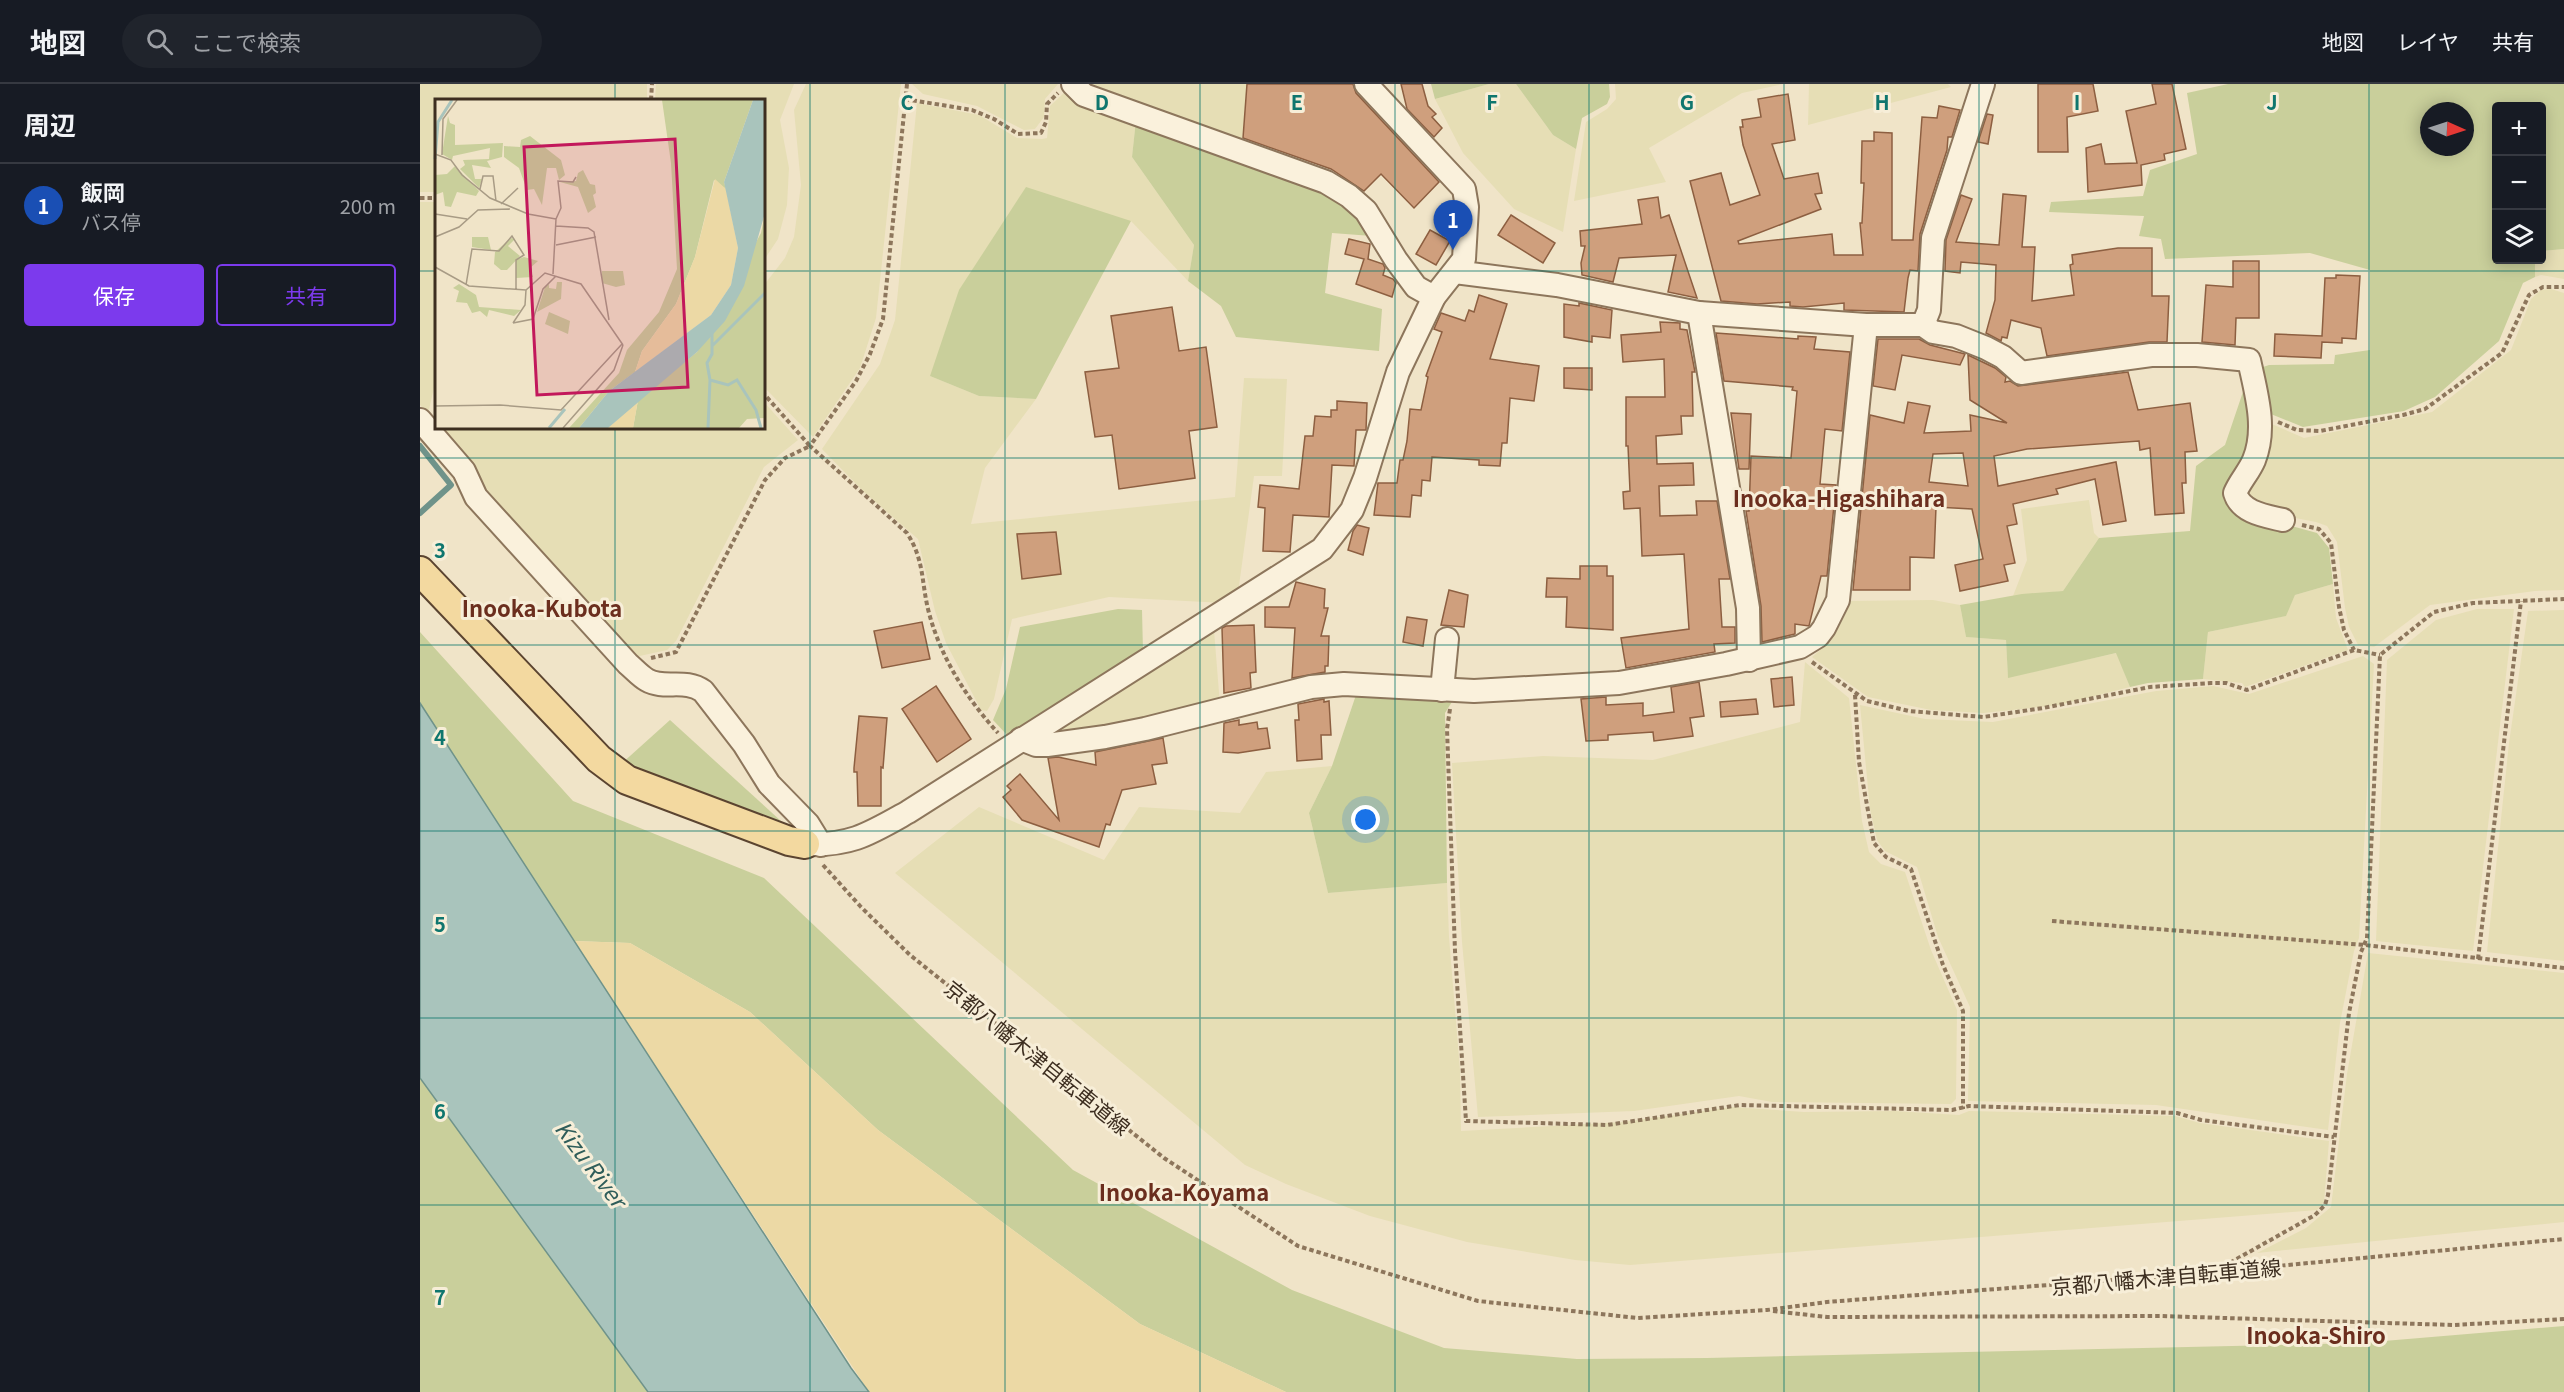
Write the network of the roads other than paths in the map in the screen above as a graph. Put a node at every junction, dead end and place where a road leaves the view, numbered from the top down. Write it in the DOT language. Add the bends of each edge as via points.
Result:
graph roads {
  1 [pos="1366,84"];
  2 [pos="1983,84"];
  3 [pos="1065,88"];
  4 [pos="1455,272"];
  5 [pos="1434,297"];
  6 [pos="1699,313"];
  7 [pos="1866,325"];
  8 [pos="1923,326"];
  9 [pos="420,420"];
  10 [pos="2283,520"];
  11 [pos="420,571"];
  12 [pos="1447,639"];
  13 [pos="1749,660"];
  14 [pos="1442,690"];
  15 [pos="1015,743"];
  16 [pos="813,844"];
  1 -- 4 [label="street" via="1464,189 1464,259"];
  2 -- 8 [label="street" via="1933,238 1929,310"];
  3 -- 5 [label="street" via="1326,182 1366,211 1416,287"];
  4 -- 5 [label="street"];
  4 -- 6 [label="street" via="1548,283"];
  5 -- 15 [label="street" via="1398,372 1352,510 1322,549"];
  6 -- 7 [label="street"];
  6 -- 13 [label="street" via="1749,608"];
  7 -- 8 [label="street"];
  7 -- 13 [label="street" via="1838,600 1824,628 1809,642"];
  8 -- 10 [label="street" via="1986,348 2021,373 2151,355 2249,360 2260,416 2258,449 2235,493 2250,511"];
  9 -- 16 [label="street" via="464,471 476,497 628,664 648,681 685,684 702,691 744,744 769,784 808,824"];
  11 -- 16 [label="main road" via="599,759 627,780 789,841"];
  12 -- 14 [label="street"];
  13 -- 14 [label="street" via="1618,682"];
  14 -- 15 [label="street" via="1344,684 1311,687 1106,737 1047,745"];
  15 -- 16 [label="street" via="857,840"];
}
